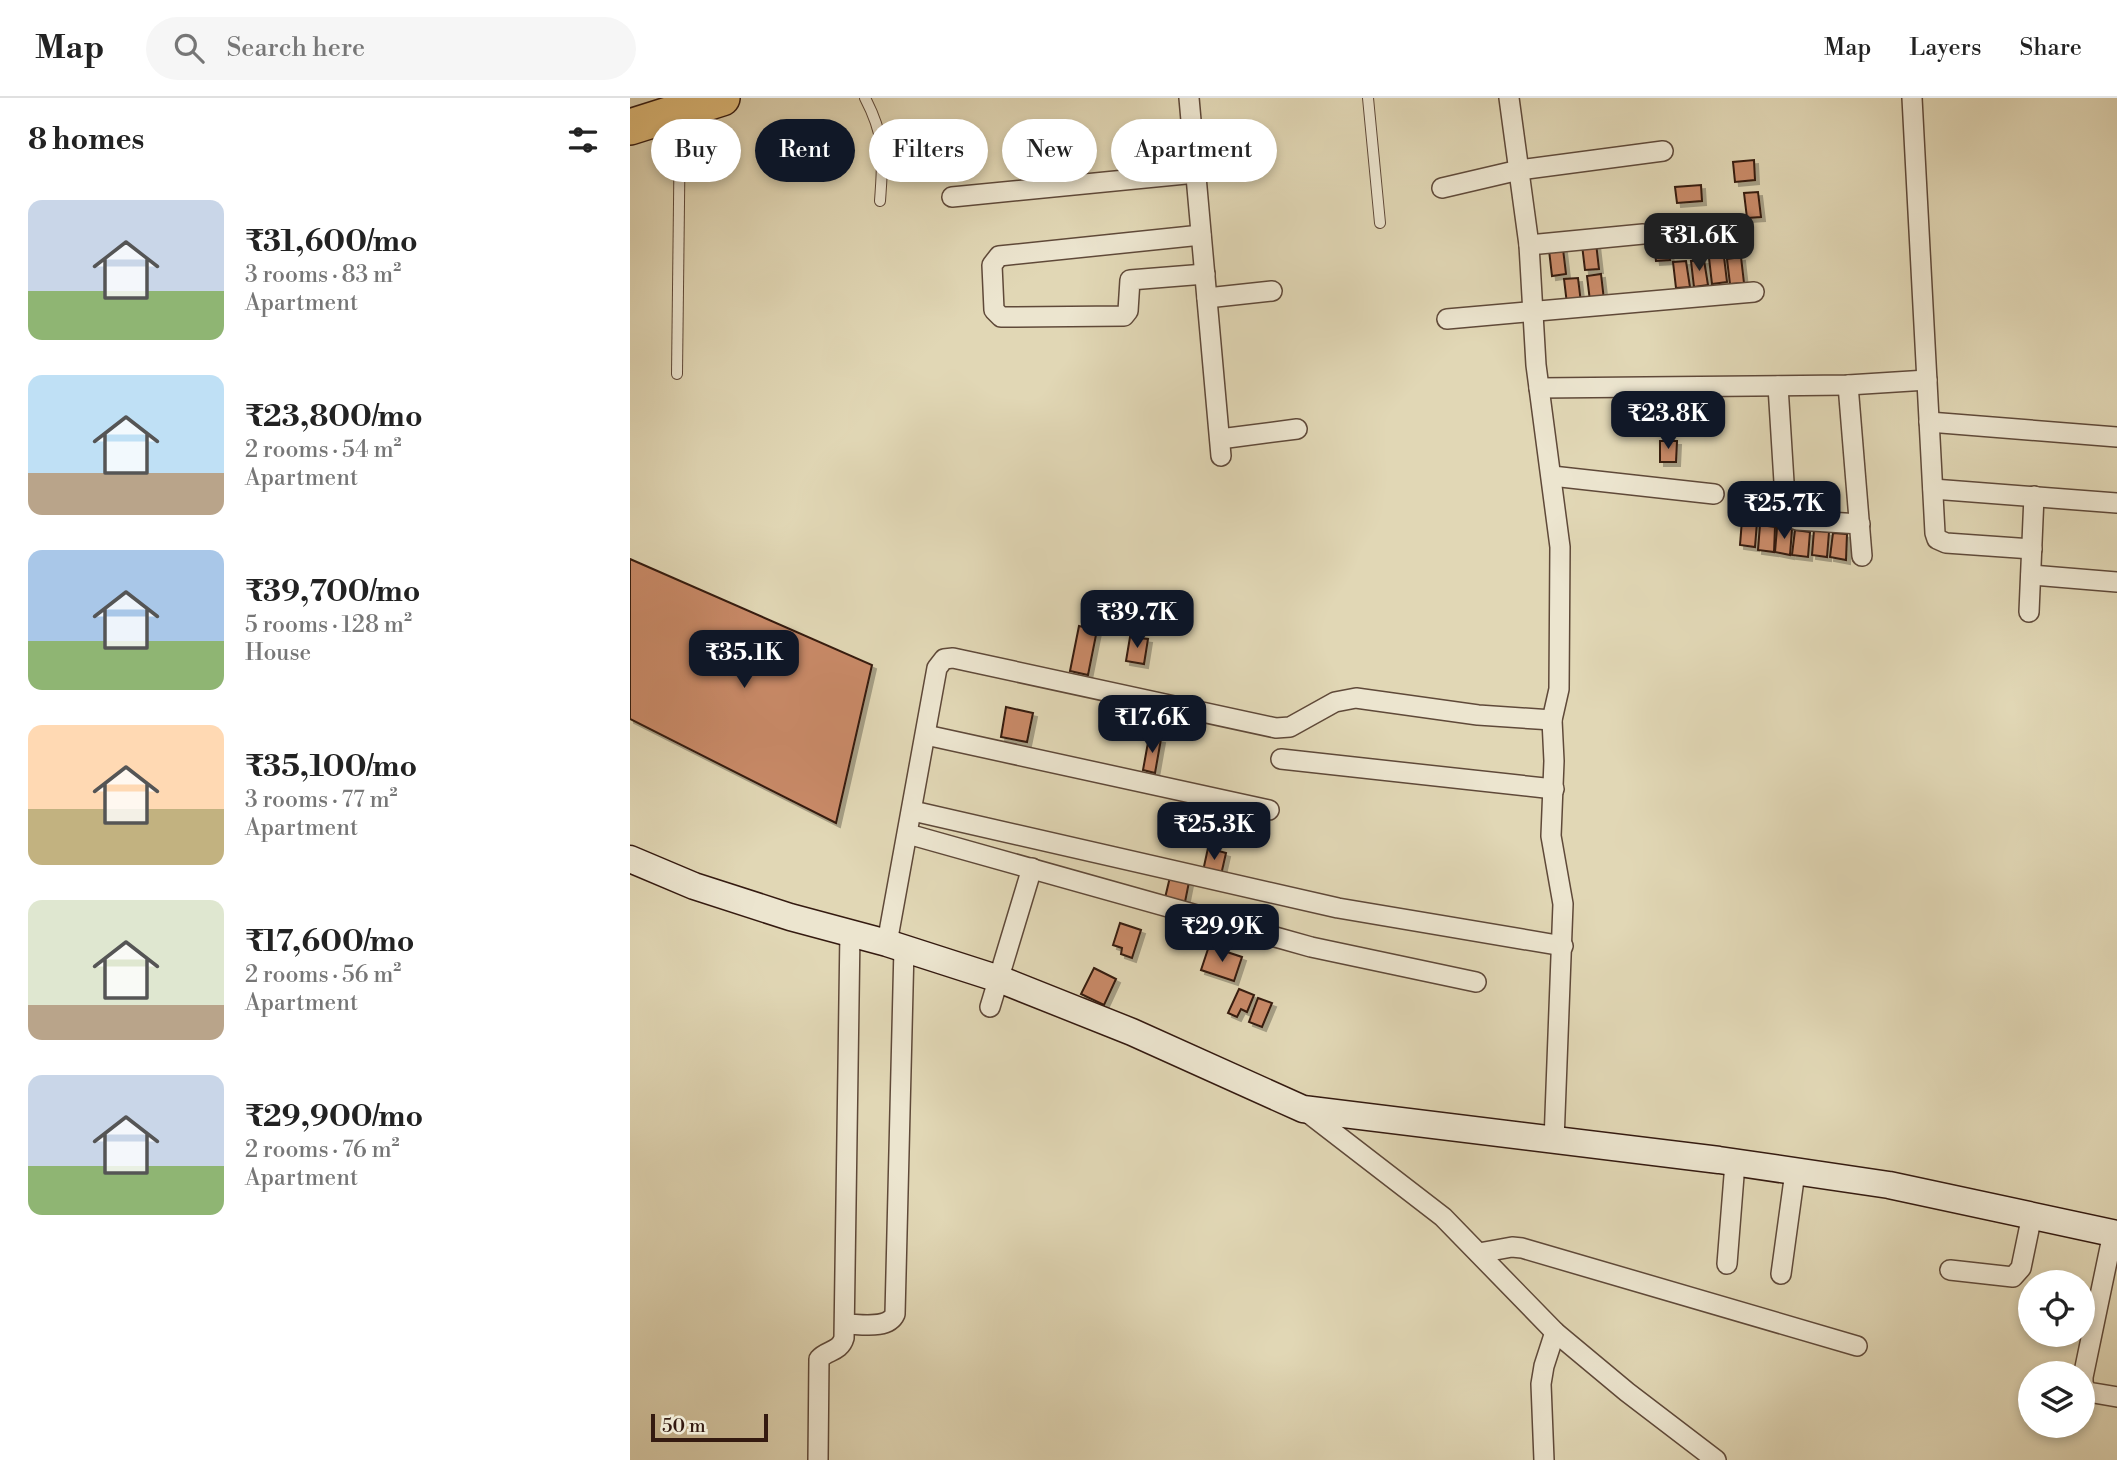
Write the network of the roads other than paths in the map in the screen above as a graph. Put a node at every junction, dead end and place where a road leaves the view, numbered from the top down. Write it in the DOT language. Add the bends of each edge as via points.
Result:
graph roads {
  1 [pos="722,98"];
  2 [pos="865,98"];
  3 [pos="1189,98"];
  4 [pos="1368,98"];
  5 [pos="1509,98"];
  6 [pos="1918,100"];
  7 [pos="680,111"];
  8 [pos="1191,119"];
  9 [pos="630,127"];
  10 [pos="1663,151"];
  11 [pos="1519,170"];
  12 [pos="1111,181"];
  13 [pos="1197,182"];
  14 [pos="1442,188"];
  15 [pos="952,197"];
  16 [pos="880,201"];
  17 [pos="1380,223"];
  18 [pos="1643,234"];
  19 [pos="1201,235"];
  20 [pos="1529,245"];
  21 [pos="1205,274"];
  22 [pos="1272,291"];
  23 [pos="1754,292"];
  24 [pos="1207,298"];
  25 [pos="1533,313"];
  26 [pos="1447,319"];
  27 [pos="677,373"];
  28 [pos="1927,380"];
  29 [pos="1849,385"];
  30 [pos="1778,386"];
  31 [pos="1539,388"];
  32 [pos="1929,422"];
  33 [pos="1297,429"];
  34 [pos="2117,437"];
  35 [pos="1552,476"];
  36 [pos="1933,489"];
  37 [pos="1714,494"];
  38 [pos="2034,496"];
  39 [pos="2117,503"];
  40 [pos="1860,524"];
  41 [pos="2032,549"];
  42 [pos="1862,556"];
  43 [pos="2031,575"];
  44 [pos="2117,582"];
  45 [pos="2029,612"];
  46 [pos="1552,720"];
  47 [pos="926,735"];
  48 [pos="1280,759"];
  49 [pos="1554,789"];
  50 [pos="1269,810"];
  51 [pos="913,811"];
  52 [pos="908,834"];
  53 [pos="630,859"];
  54 [pos="1032,868"];
  55 [pos="850,932"];
  56 [pos="896,945"];
  57 [pos="1563,946"];
  58 [pos="999,979"];
  59 [pos="1476,982"];
  60 [pos="990,1007"];
  61 [pos="1303,1110"];
  62 [pos="1554,1141"];
  63 [pos="1735,1163"];
  64 [pos="1795,1172"];
  65 [pos="2032,1215"];
  66 [pos="2115,1234"];
  67 [pos="1479,1253"];
  68 [pos="1727,1264"];
  69 [pos="1950,1270"];
  70 [pos="1781,1275"];
  71 [pos="845,1324"];
  72 [pos="1555,1332"];
  73 [pos="1857,1346"];
  74 [pos="2117,1397"];
  75 [pos="818,1460"];
  76 [pos="1544,1460"];
  77 [pos="1716,1460"];
  1 -- 7 [label="highway"];
  2 -- 16 [label="lane" via="882,137"];
  3 -- 8 [label="street"];
  4 -- 17 [label="lane"];
  5 -- 11 [label="street"];
  6 -- 28 [label="street"];
  7 -- 9 [label="highway"];
  7 -- 27 [label="lane"];
  10 -- 11 [label="street"];
  11 -- 14 [label="street"];
  11 -- 20 [label="street"];
  12 -- 15 [label="street"];
  13 -- 19 [label="street"];
  18 -- 20 [label="street"];
  19 -- 21 [label="street"];
  19 -- 21 [label="street" via="999,256 992,265 994,310 1001,317 1124,316 1130,280"];
  20 -- 25 [label="street"];
  21 -- 24 [label="street"];
  22 -- 24 [label="street"];
  23 -- 25 [label="street"];
  24 -- 33 [label="street" via="1220,448"];
  25 -- 26 [label="street"];
  25 -- 31 [label="street"];
  28 -- 29 [label="street"];
  28 -- 32 [label="street"];
  29 -- 30 [label="street"];
  29 -- 40 [label="street"];
  30 -- 31 [label="street"];
  30 -- 40 [label="street" via="1786,513 1797,520"];
  31 -- 35 [label="street"];
  32 -- 34 [label="street"];
  32 -- 36 [label="street"];
  35 -- 37 [label="street"];
  35 -- 46 [label="street" via="1560,547 1559,689"];
  36 -- 38 [label="street"];
  36 -- 41 [label="street" via="1935,533 1941,542"];
  38 -- 39 [label="street"];
  38 -- 41 [label="street"];
  40 -- 42 [label="street"];
  41 -- 43 [label="street"];
  43 -- 44 [label="street"];
  43 -- 45 [label="street"];
  46 -- 47 [label="street" via="1356,698 1335,702 1290,727 1276,728 953,658 944,659 937,668"];
  46 -- 49 [label="street"];
  47 -- 50 [label="street"];
  47 -- 51 [label="street"];
  48 -- 49 [label="street"];
  49 -- 57 [label="street" via="1551,836 1562,892"];
  51 -- 52 [label="street"];
  51 -- 57 [label="street" via="1338,908"];
  52 -- 54 [label="street"];
  52 -- 56 [label="street"];
  53 -- 55 [label="street" via="706,890"];
  54 -- 58 [label="street"];
  54 -- 59 [label="street" via="1311,947"];
  55 -- 56 [label="street"];
  55 -- 71 [label="street"];
  56 -- 58 [label="street"];
  56 -- 71 [label="street" via="895,1314 884,1324"];
  57 -- 62 [label="street"];
  58 -- 60 [label="street"];
  58 -- 61 [label="street" via="1132,1032"];
  61 -- 62 [label="street"];
  61 -- 67 [label="street" via="1443,1217"];
  62 -- 63 [label="street"];
  63 -- 64 [label="street"];
  63 -- 68 [label="street"];
  64 -- 65 [label="street" via="1889,1185"];
  64 -- 70 [label="street"];
  65 -- 66 [label="street"];
  65 -- 69 [label="street" via="2021,1268 2013,1277"];
  66 -- 74 [label="street" via="2083,1385 2088,1392"];
  67 -- 72 [label="street"];
  67 -- 73 [label="street" via="1522,1248"];
  71 -- 75 [label="street" via="843,1344 819,1359"];
  72 -- 76 [label="street" via="1541,1384"];
  72 -- 77 [label="street"];
}
